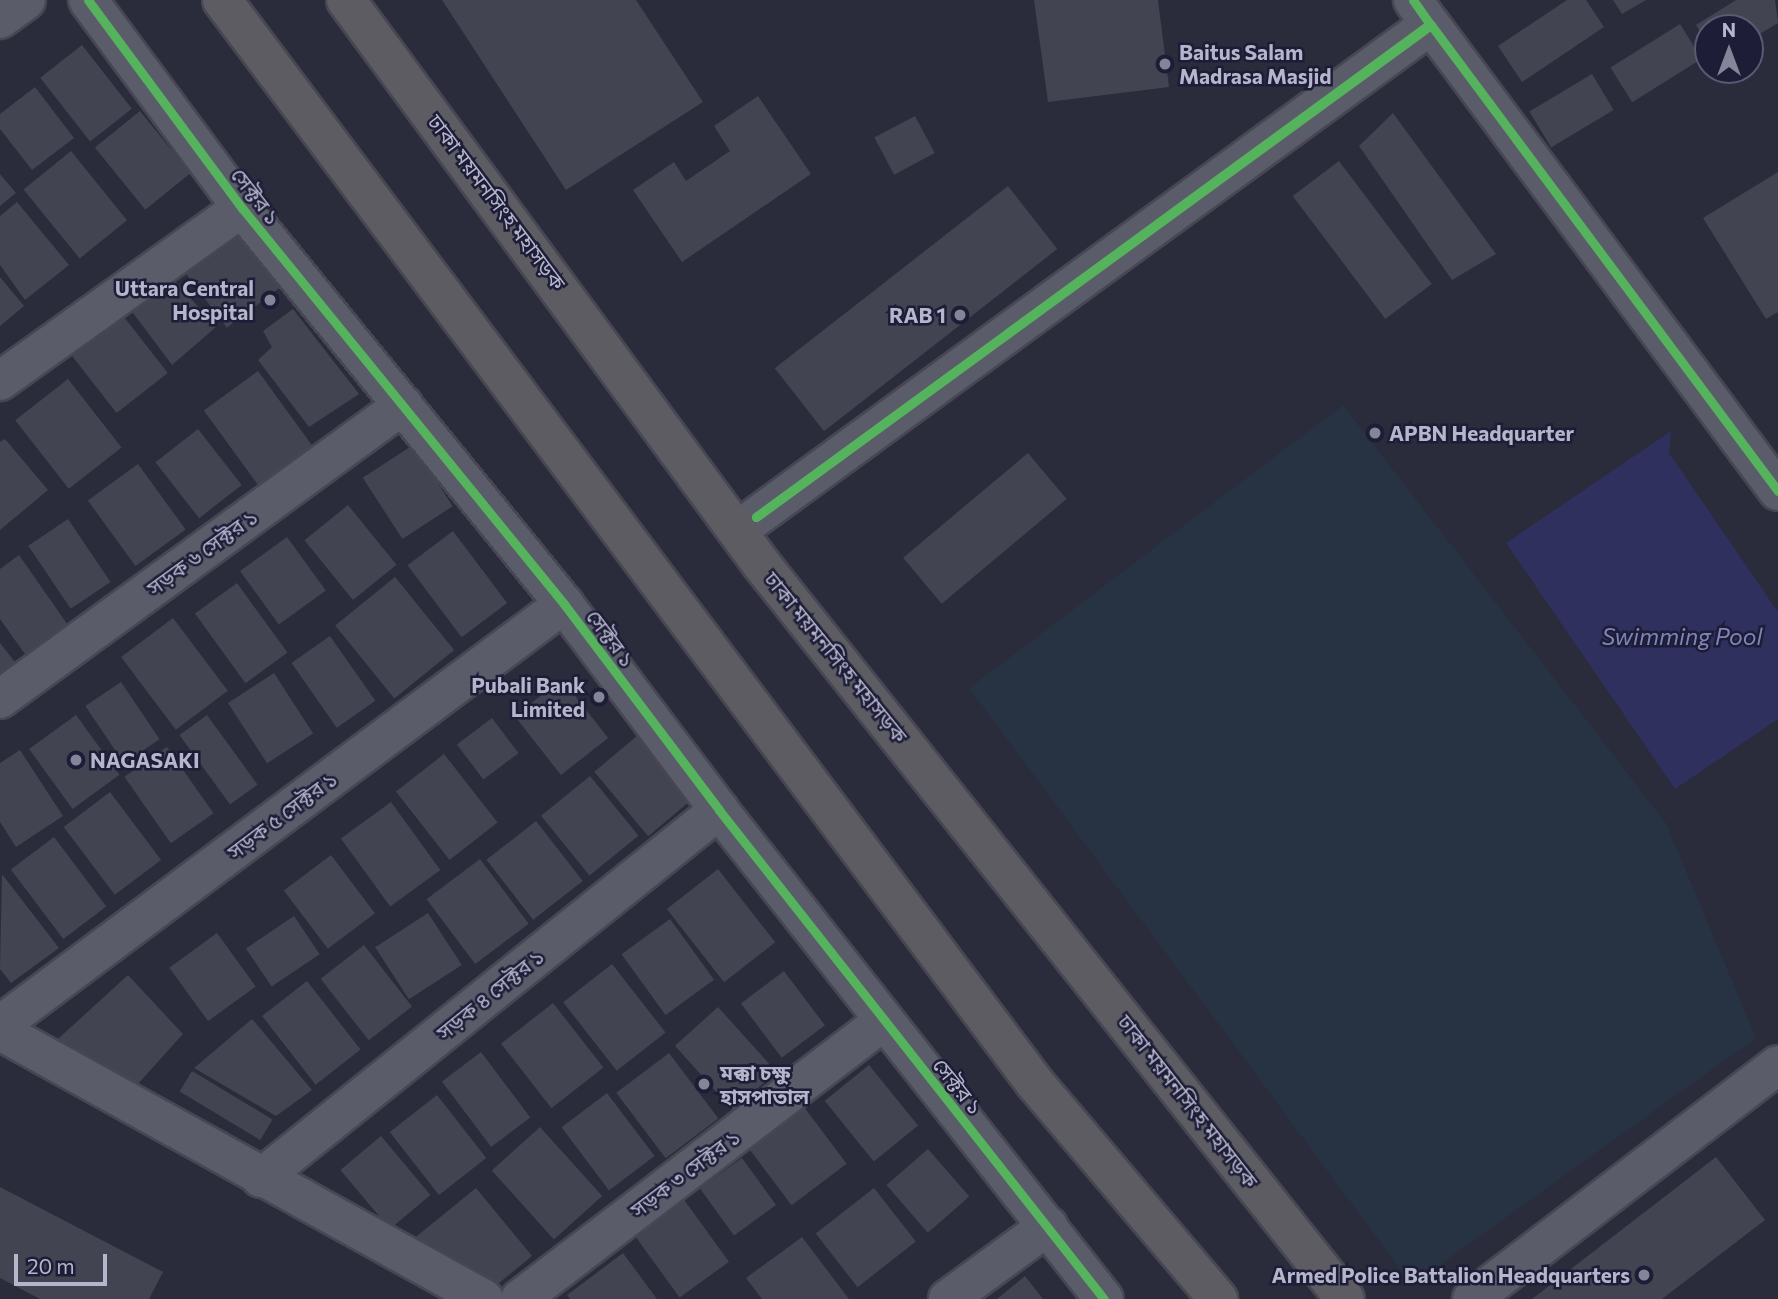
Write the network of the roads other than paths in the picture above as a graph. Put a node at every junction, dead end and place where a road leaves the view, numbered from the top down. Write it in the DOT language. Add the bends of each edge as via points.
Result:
graph roads {
  1 [pos="26,0"];
  2 [pos="88,0"];
  3 [pos="222,0"];
  4 [pos="346,0"];
  5 [pos="1413,0"];
  6 [pos="0,19"];
  7 [pos="242,208"];
  8 [pos="947,377"];
  9 [pos="0,381"];
  10 [pos="403,405"];
  11 [pos="819,471"];
  12 [pos="1778,491"];
  13 [pos="564,604"];
  14 [pos="0,699"];
  15 [pos="719,810"];
  16 [pos="884,1021"];
  17 [pos="0,1025"];
  18 [pos="0,1031"];
  19 [pos="1778,1065"];
  20 [pos="261,1178"];
  21 [pos="1048,1226"];
  22 [pos="484,1299"];
  23 [pos="520,1299"];
  24 [pos="948,1299"];
  25 [pos="1104,1299"];
  26 [pos="1218,1299"];
  27 [pos="1345,1299"];
  28 [pos="1472,1299"];
  1 -- 6 [label="street"];
  2 -- 7 [label="street, সেক্টর ১"];
  3 -- 26 [label="highway" via="1034,1082"];
  4 -- 27 [label="highway, ঢাকা ময়মনসিংহ মহাসড়ক" via="762,565"];
  5 -- 8 [label="street" via="1430,24"];
  7 -- 9 [label="street"];
  7 -- 10 [label="street, সেক্টর ১"];
  8 -- 11 [label="street"];
  8 -- 12 [label="street" via="1431,25"];
  10 -- 13 [label="street, সেক্টর ১"];
  10 -- 14 [label="street, সড়ক ৬ সেক্টর ১"];
  13 -- 15 [label="street, সেক্টর ১"];
  13 -- 17 [label="street, সড়ক ৫ সেক্টর ১"];
  15 -- 16 [label="street, সেক্টর ১"];
  15 -- 20 [label="street, সড়ক ৪ সেক্টর ১"];
  16 -- 21 [label="street, সেক্টর ১"];
  16 -- 23 [label="street, সড়ক ৩ সেক্টর ১"];
  18 -- 20 [label="street"];
  19 -- 28 [label="street"];
  20 -- 22 [label="street"];
  21 -- 24 [label="street"];
  21 -- 25 [label="street, সেক্টর ১"];
}
